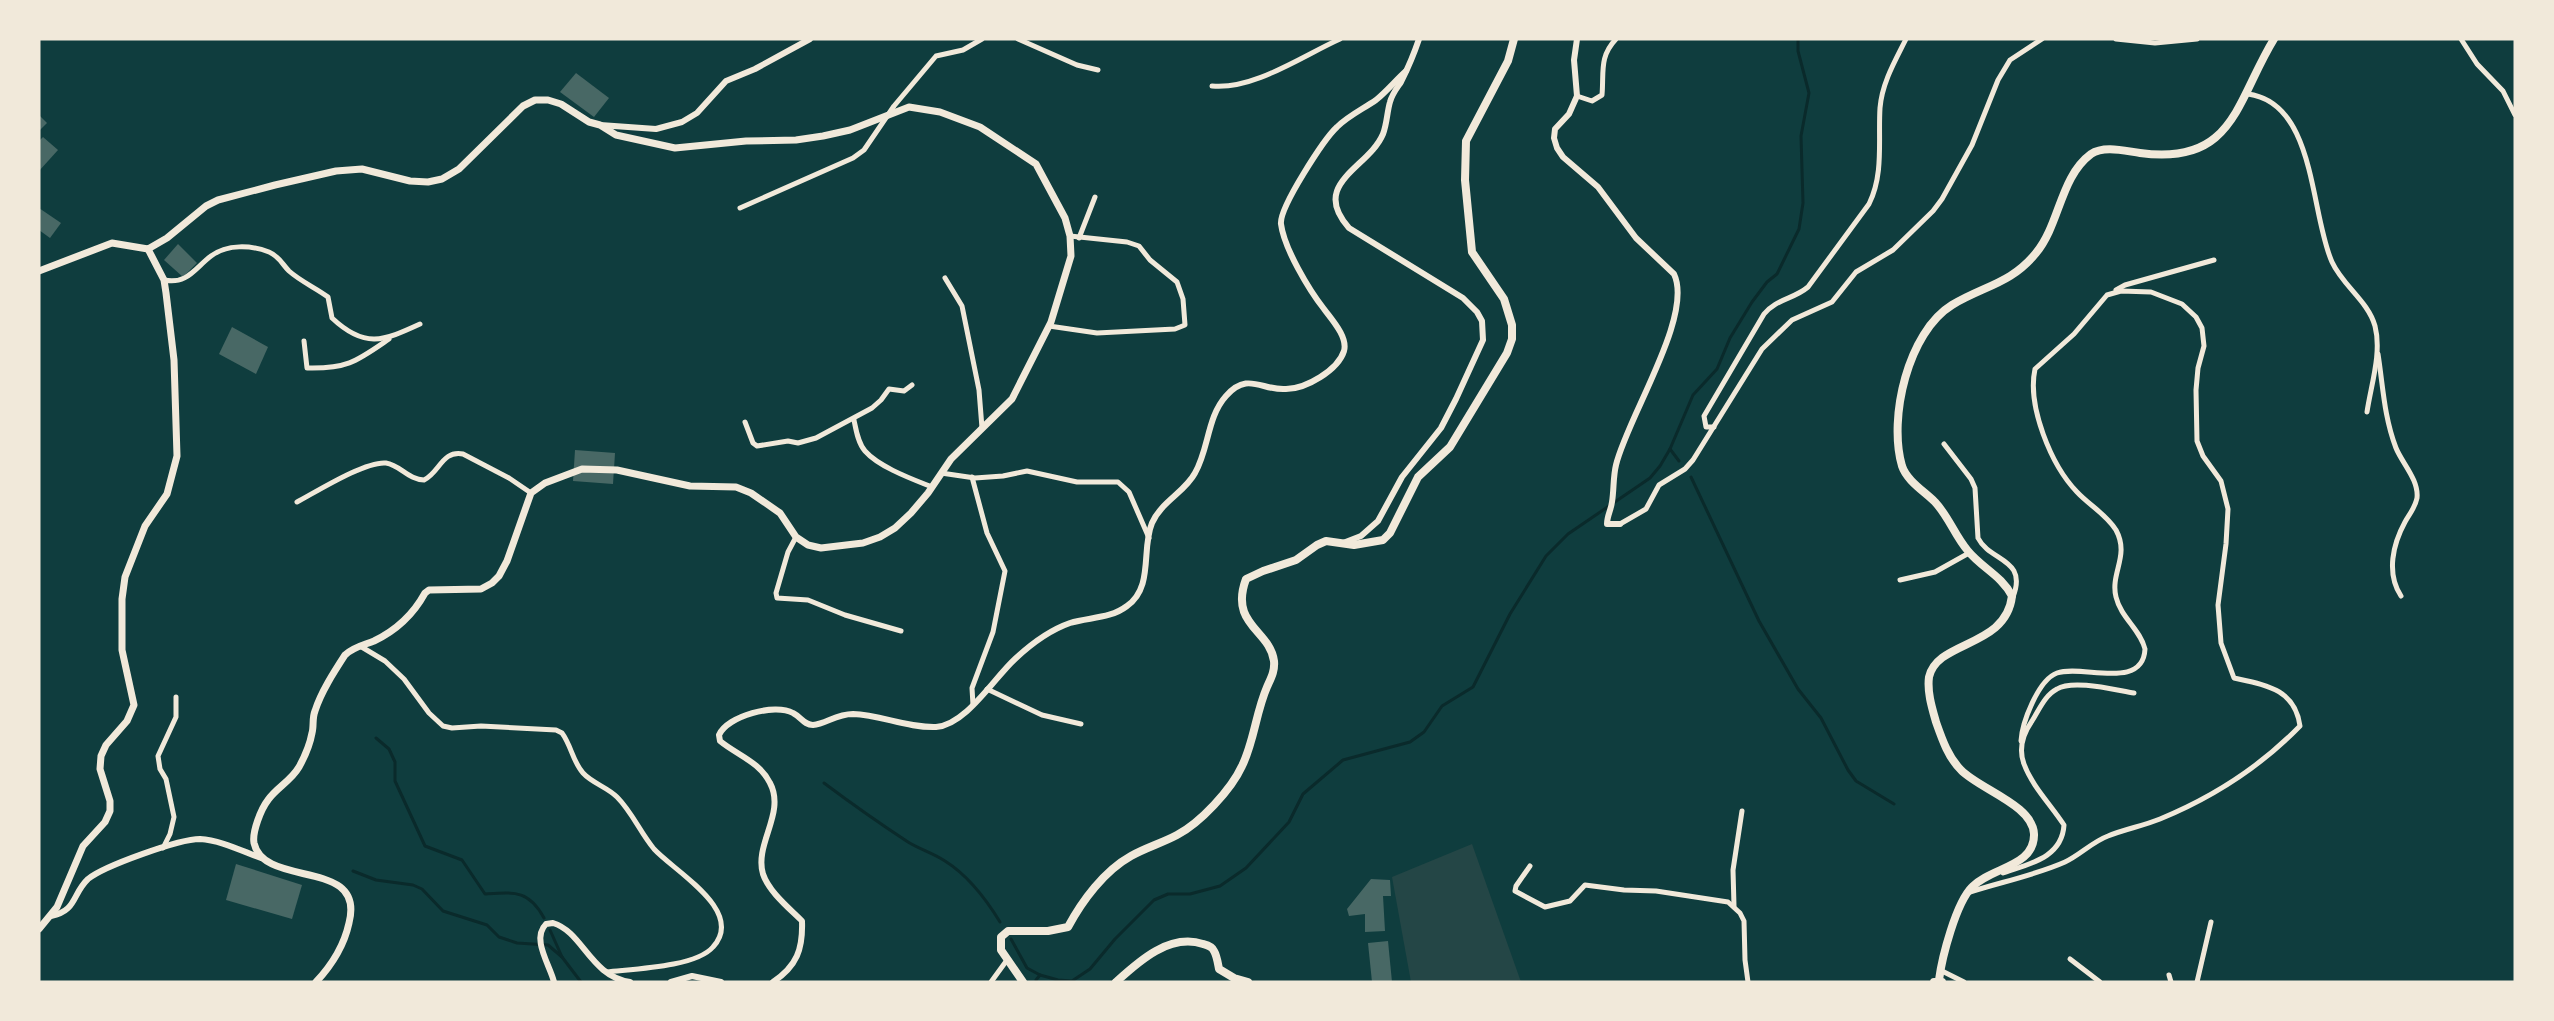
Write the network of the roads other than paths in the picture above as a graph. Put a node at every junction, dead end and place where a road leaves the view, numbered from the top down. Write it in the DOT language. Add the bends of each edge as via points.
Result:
graph roads {
  1 [pos="810,39"];
  2 [pos="982,39"];
  3 [pos="1018,39"];
  4 [pos="1340,39"];
  5 [pos="1419,39"];
  6 [pos="1514,39"];
  7 [pos="1576,39"];
  8 [pos="1616,39"];
  9 [pos="1906,39"];
  10 [pos="2042,39"];
  11 [pos="2116,39"];
  12 [pos="2197,39"];
  13 [pos="2274,39"];
  14 [pos="2461,39"];
  15 [pos="1098,70"];
  16 [pos="1406,71"];
  17 [pos="1212,86"];
  18 [pos="2248,94"];
  19 [pos="1577,96"];
  20 [pos="890,113"];
  21 [pos="2515,116"];
  22 [pos="600,125"];
  23 [pos="1095,197"];
  24 [pos="740,208"];
  25 [pos="1071,236"];
  26 [pos="1079,238"];
  27 [pos="148,249"];
  28 [pos="2214,260"];
  29 [pos="39,270"];
  30 [pos="945,278"];
  31 [pos="164,280"];
  32 [pos="2107,295"];
  33 [pos="420,324"];
  34 [pos="1049,326"];
  35 [pos="393,336"];
  36 [pos="304,341"];
  37 [pos="2377,343"];
  38 [pos="912,385"];
  39 [pos="2367,412"];
  40 [pos="854,420"];
  41 [pos="745,422"];
  42 [pos="1713,427"];
  43 [pos="982,428"];
  44 [pos="1944,444"];
  45 [pos="941,473"];
  46 [pos="972,477"];
  47 [pos="932,488"];
  48 [pos="531,493"];
  49 [pos="297,502"];
  50 [pos="1620,524"];
  51 [pos="796,537"];
  52 [pos="1150,540"];
  53 [pos="1341,544"];
  54 [pos="1969,553"];
  55 [pos="1900,580"];
  56 [pos="2401,596"];
  57 [pos="2012,598"];
  58 [pos="901,631"];
  59 [pos="360,646"];
  60 [pos="987,689"];
  61 [pos="2134,693"];
  62 [pos="176,697"];
  63 [pos="973,705"];
  64 [pos="1081,724"];
  65 [pos="2021,741"];
  66 [pos="1742,811"];
  67 [pos="163,848"];
  68 [pos="261,858"];
  69 [pos="1530,866"];
  70 [pos="1981,880"];
  71 [pos="1968,893"];
  72 [pos="1734,906"];
  73 [pos="51,916"];
  74 [pos="39,919"];
  75 [pos="2211,922"];
  76 [pos="39,929"];
  77 [pos="2070,959"];
  78 [pos="1007,960"];
  79 [pos="1940,970"];
  80 [pos="607,972"];
  81 [pos="2169,975"];
  82 [pos="1938,981"];
  83 [pos="316,982"];
  84 [pos="554,982"];
  85 [pos="630,982"];
  86 [pos="671,982"];
  87 [pos="722,982"];
  88 [pos="773,982"];
  89 [pos="991,982"];
  90 [pos="1023,982"];
  91 [pos="1116,982"];
  92 [pos="1248,982"];
  93 [pos="1748,982"];
  94 [pos="1964,982"];
  95 [pos="2100,982"];
  96 [pos="2171,982"];
  97 [pos="2198,982"];
  1 -- 22 [label="street" via="726,81 698,113 682,122 656,129"];
  2 -- 20 [label="street" via="963,50 936,56"];
  3 -- 15 [label="street"];
  4 -- 17 [label="street" via="1239,85"];
  5 -- 16 [label="street"];
  6 -- 53 [label="main road" via="1508,61 1466,141 1472,252 1504,299 1512,339 1450,447 1418,477 1390,533 1383,540"];
  7 -- 19 [label="street"];
  8 -- 19 [label="street" via="1601,67 1602,94 1592,102"];
  9 -- 42 [label="street" via="1885,81 1875,192 1808,287 1777,302 1764,314 1704,416 1706,427"];
  10 -- 42 [label="street" via="2010,60 1972,145 1933,212 1893,249 1856,272 1833,302 1792,320 1762,348"];
  11 -- 12 [label="street" via="2155,43"];
  13 -- 18 [label="main road" via="2260,60"];
  14 -- 21 [label="street" via="2477,64 2503,91"];
  16 -- 52 [label="street" via="1378,98 1331,132 1293,189 1282,213 1280,222 1295,261 1308,288 1342,336 1343,354 1327,372 1297,387 1287,390 1255,382 1242,384 1225,396 1195,474 1157,515 1151,524"];
  16 -- 53 [label="street" via="1390,100 1383,136 1344,177 1336,200 1337,212 1349,228 1463,298 1482,321 1483,340 1441,428 1402,477 1378,520 1361,536"];
  18 -- 37 [label="street" via="2263,96 2280,107 2295,132 2332,261 2370,316"];
  18 -- 54 [label="main road" via="2225,127 2211,141 2192,151 2175,155 2109,149 2091,154 2073,177 2046,240 2028,263 1992,288 1953,305 1929,327 1905,381 1896,425 1898,447 1910,480 1945,513"];
  19 -- 50 [label="street" via="1574,106 1555,129 1557,148 1598,187 1636,238 1677,281 1673,327 1616,464 1607,524"];
  20 -- 22 [label="main road" via="850,130 823,136 675,148 616,135"];
  20 -- 24 [label="street" via="864,150 853,158"];
  20 -- 25 [label="main road" via="909,107 940,112 980,127 1018,150 1036,164"];
  22 -- 27 [label="main road" via="561,104 535,100 523,105 459,169 442,179 410,182 362,169 285,183 218,200"];
  23 -- 26 [label="street"];
  25 -- 26 [label="street"];
  25 -- 34 [label="main road" via="1071,256"];
  26 -- 34 [label="street" via="1139,246 1177,282 1185,326 1097,333"];
  27 -- 29 [label="main road" via="112,243"];
  27 -- 31 [label="main road"];
  28 -- 32 [label="street" via="2125,285"];
  30 -- 43 [label="street" via="962,306 979,390"];
  31 -- 35 [label="street" via="188,277 221,251 235,247 262,250 328,297 332,318 338,323 372,340"];
  31 -- 73 [label="main road" via="174,360 177,456 167,494 145,526 125,577 122,650 134,705 101,756 100,769 110,811 83,846"];
  32 -- 65 [label="street" via="2074,334 2035,369 2034,402 2059,468 2078,494 2115,529 2122,554 2116,576 2116,599 2122,614 2144,642 2145,656 2128,672 2055,673 2027,714"];
  32 -- 71 [label="street" via="2132,290 2161,295 2190,310 2202,328 2204,346 2196,390 2197,441 2221,482 2228,509 2218,605 2221,643 2234,678 2278,690 2298,713 2300,726 2261,760 2176,812 2106,836 2052,867"];
  33 -- 35 [label="street"];
  34 -- 43 [label="main road" via="1012,399"];
  35 -- 36 [label="street" via="351,363 327,368 307,368"];
  37 -- 39 [label="street"];
  37 -- 56 [label="street" via="2387,422 2417,490 2413,510 2394,547 2392,563"];
  38 -- 40 [label="street" via="904,391 889,388 881,400"];
  40 -- 41 [label="street" via="816,438 762,446 753,443"];
  40 -- 47 [label="street" via="866,452"];
  42 -- 50 [label="street" via="1685,469 1659,485 1646,509"];
  43 -- 45 [label="main road"];
  44 -- 57 [label="street" via="1975,488 1981,543 2013,570 2017,586"];
  45 -- 46 [label="street"];
  45 -- 47 [label="main road"];
  46 -- 52 [label="street" via="1026,471 1077,482 1118,482 1129,492"];
  46 -- 63 [label="street" via="987,533 1005,571 993,632 972,688"];
  47 -- 51 [label="main road" via="911,513 880,537 821,548"];
  48 -- 49 [label="street" via="456,453 446,457 424,480 388,463 376,464"];
  48 -- 51 [label="main road" via="576,471 600,468 690,486 736,487 780,513"];
  48 -- 59 [label="main road" via="507,561 492,583 481,590 429,590 403,624"];
  51 -- 58 [label="street" via="788,552 777,598 808,600"];
  52 -- 60 [label="street" via="1140,592 1129,606 1110,615 1072,623 1041,638"];
  53 -- 78 [label="main road" via="1326,541 1296,560 1246,579 1241,594 1243,610 1274,659 1273,675 1243,765 1212,806 1179,834 1130,856 1110,872 1097,884 1068,927 1048,932 1008,931 1001,937 1001,950"];
  54 -- 55 [label="street" via="1935,572"];
  54 -- 57 [label="main road" via="2001,580"];
  57 -- 70 [label="main road" via="1996,627 1943,657 1933,666 1929,680 1931,706 1953,761 1970,778 2028,817 2034,832 2027,856"];
  59 -- 68 [label="main road" via="345,655 318,703 300,766 267,800 255,831 254,843"];
  59 -- 80 [label="street" via="386,661 443,726 562,733 584,774 616,796 655,849 693,880 711,901 722,933 707,953 658,967"];
  60 -- 63 [label="street"];
  60 -- 64 [label="street" via="1030,711"];
  61 -- 65 [label="street" via="2061,686 2046,698"];
  62 -- 67 [label="street" via="176,717 158,756 174,807 173,826"];
  63 -- 88 [label="street" via="957,720 935,727 856,714 809,725 792,712 772,710 756,712 722,728 720,741 760,769 770,782 774,794 772,823 762,873 802,921 802,948 794,964"];
  65 -- 70 [label="street" via="2024,765 2064,825 2061,842 2040,859"];
  66 -- 72 [label="street" via="1733,870"];
  67 -- 68 [label="street" via="200,839"];
  67 -- 73 [label="street" via="105,868 88,880 67,910"];
  68 -- 83 [label="main road" via="339,885 351,904 351,916 337,955"];
  69 -- 72 [label="street" via="1515,891 1545,907 1570,901 1585,885 1656,891 1719,900"];
  70 -- 71 [label="main road"];
  71 -- 79 [label="main road"];
  72 -- 93 [label="street" via="1746,930"];
  73 -- 74 [label="street"];
  73 -- 76 [label="main road"];
  75 -- 97 [label="street"];
  77 -- 95 [label="street"];
  78 -- 89 [label="street"];
  78 -- 90 [label="main road"];
  79 -- 82 [label="main road"];
  79 -- 94 [label="street"];
  80 -- 84 [label="street" via="557,924 546,924 541,946"];
  80 -- 85 [label="street"];
  81 -- 96 [label="street"];
  86 -- 87 [label="street" via="692,976"];
  91 -- 92 [label="main road" via="1162,947 1198,942 1214,951 1219,969"];
}
